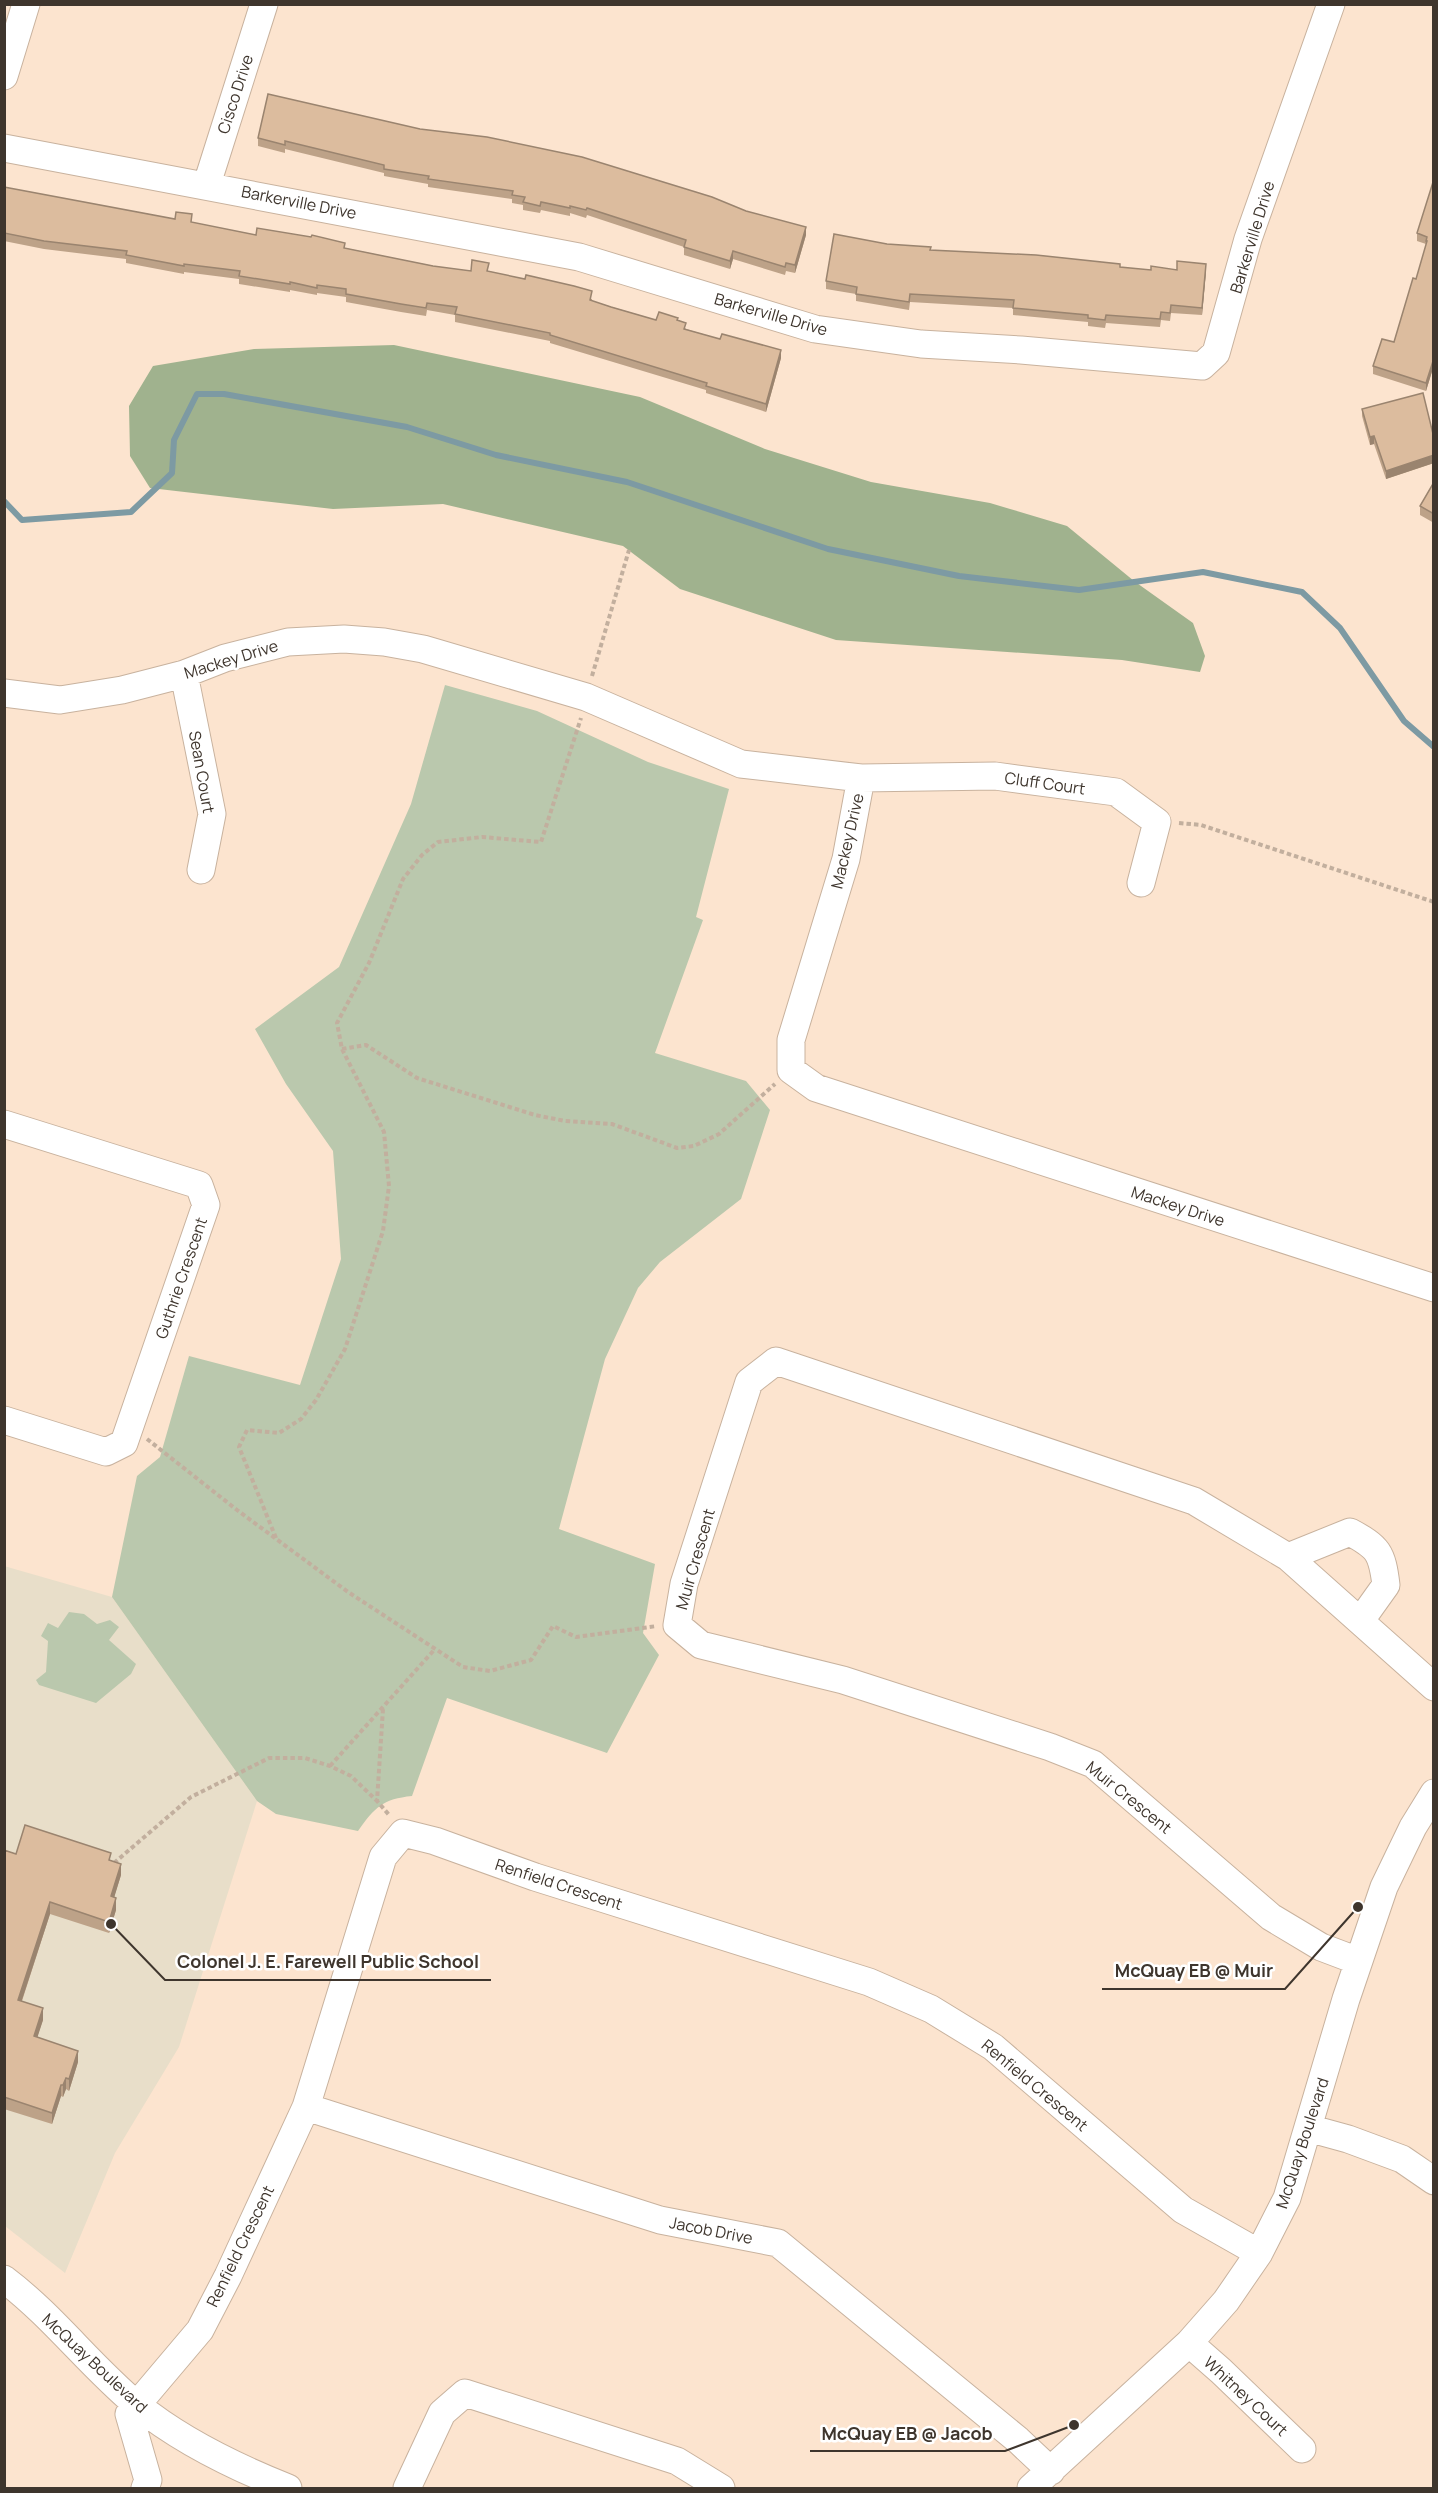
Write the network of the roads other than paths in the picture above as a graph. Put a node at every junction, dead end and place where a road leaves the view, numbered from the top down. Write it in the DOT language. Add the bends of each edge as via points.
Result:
graph roads {
  1 [pos="26,4"];
  2 [pos="264,4"];
  3 [pos="1331,4"];
  4 [pos="4,76"];
  5 [pos="4,148"];
  6 [pos="207,184"];
  7 [pos="184,674"];
  8 [pos="4,693"];
  9 [pos="861,778"];
  10 [pos="201,870"];
  11 [pos="1141,883"];
  12 [pos="4,1124"];
  13 [pos="1434,1288"];
  14 [pos="4,1420"];
  15 [pos="1288,1557"];
  16 [pos="1360,1620"];
  17 [pos="1434,1687"];
  18 [pos="1434,1793"];
  19 [pos="1423,1832"];
  20 [pos="1358,1962"];
  21 [pos="306,2107"];
  22 [pos="1308,2128"];
  23 [pos="1434,2181"];
  24 [pos="1259,2253"];
  25 [pos="7,2286"];
  26 [pos="1189,2343"];
  27 [pos="136,2404"];
  28 [pos="1302,2449"];
  29 [pos="1051,2471"];
  30 [pos="145,2488"];
  31 [pos="288,2488"];
  32 [pos="407,2488"];
  33 [pos="721,2488"];
  34 [pos="1031,2488"];
  1 -- 4 [label="street"];
  2 -- 6 [label="street, Cisco Drive"];
  3 -- 6 [label="street, Barkerville Drive" via="1248,239 1216,353 1202,366 921,344 815,329 579,257"];
  5 -- 6 [label="street, Barkerville Drive"];
  7 -- 8 [label="street, Mackey Drive" via="60,700"];
  7 -- 9 [label="street, Mackey Drive" via="225,658 288,642 384,642 423,649 586,697 741,764"];
  7 -- 10 [label="street, Sean Court" via="212,814"];
  9 -- 11 [label="street, Cluff Court" via="994,776 1116,792 1157,822"];
  9 -- 13 [label="street, Mackey Drive" via="846,859 791,1040 791,1070 816,1088"];
  12 -- 14 [label="street, Guthrie Crescent" via="199,1185 206,1205 124,1443 106,1452"];
  15 -- 16 [label="street, Muir Crescent"];
  15 -- 16 [label="street" via="1350,1532 1374,1544 1384,1566 1386,1585"];
  15 -- 20 [label="street, Muir Crescent" via="1194,1501 776,1361 749,1382 684,1584 677,1625 701,1645 843,1680 1093,1764 1271,1917 1321,1947"];
  16 -- 17 [label="street, Muir Crescent"];
  18 -- 19 [label="street, McQuay Boulevard"];
  19 -- 20 [label="street, McQuay Boulevard" via="1384,1887"];
  20 -- 22 [label="street, McQuay Boulevard"];
  21 -- 24 [label="street, Renfield Crescent" via="383,1857 403,1833 869,1982 932,2009 993,2047 1183,2210"];
  21 -- 27 [label="street, Renfield Crescent" via="200,2330"];
  21 -- 29 [label="street, Jacob Drive" via="660,2220 778,2243 1009,2432"];
  22 -- 23 [label="street" via="1402,2158"];
  22 -- 24 [label="street, McQuay Boulevard" via="1287,2198"];
  24 -- 26 [label="street, McQuay Boulevard" via="1226,2301"];
  25 -- 27 [label="street, McQuay Boulevard"];
  26 -- 28 [label="street, Whitney Court"];
  26 -- 29 [label="street, McQuay Boulevard"];
  27 -- 30 [label="street" via="129,2414 148,2480"];
  27 -- 31 [label="street, McQuay Boulevard" via="173,2431 243,2470"];
  29 -- 34 [label="street, McQuay Boulevard"];
  32 -- 33 [label="street" via="442,2413 465,2393 677,2462"];
}
